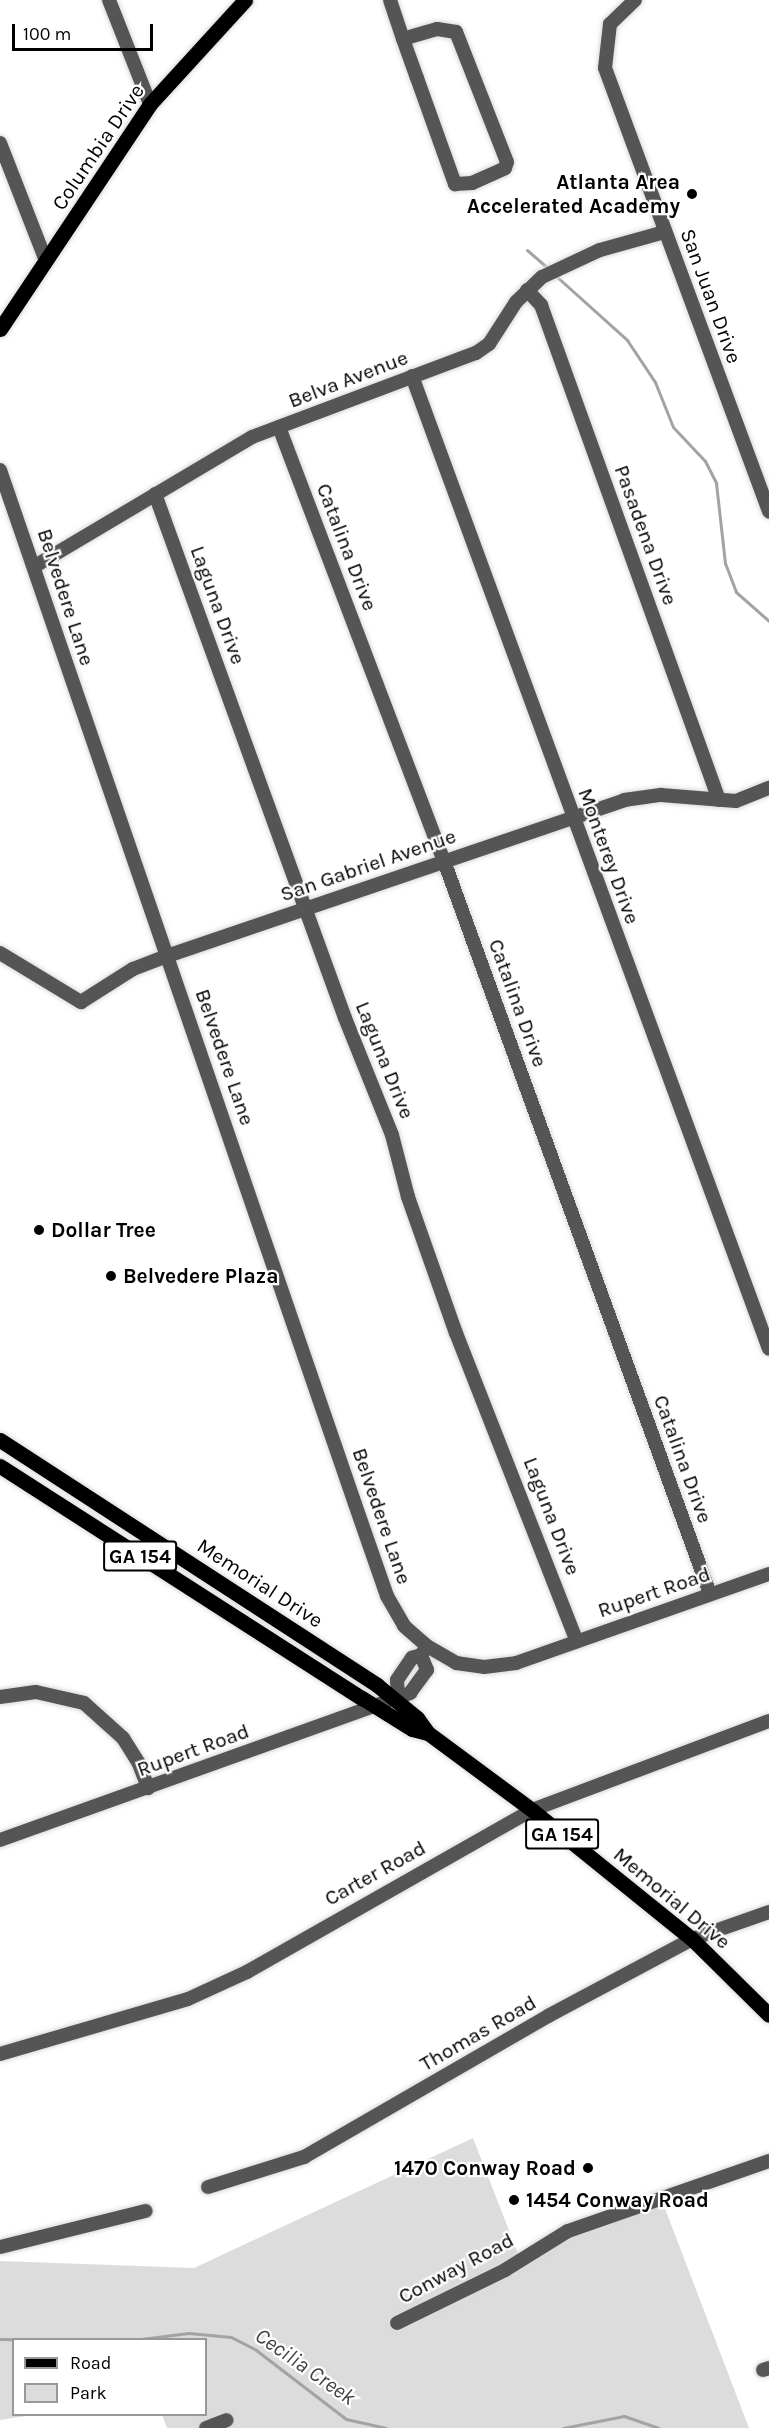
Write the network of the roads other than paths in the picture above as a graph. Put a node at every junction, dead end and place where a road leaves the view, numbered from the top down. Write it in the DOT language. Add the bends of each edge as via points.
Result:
graph roads {
  1 [pos="110,0"];
  2 [pos="245,0"];
  3 [pos="390,0"];
  4 [pos="635,0"];
  5 [pos="403,39"];
  6 [pos="150,104"];
  7 [pos="0,143"];
  8 [pos="664,232"];
  9 [pos="46,261"];
  10 [pos="527,290"];
  11 [pos="0,329"];
  12 [pos="412,376"];
  13 [pos="279,428"];
  14 [pos="0,470"];
  15 [pos="155,494"];
  16 [pos="769,512"];
  17 [pos="35,566"];
  18 [pos="769,788"];
  19 [pos="719,800"];
  20 [pos="574,818"];
  21 [pos="444,861"];
  22 [pos="305,909"];
  23 [pos="0,953"];
  24 [pos="167,956"];
  25 [pos="769,1349"];
  26 [pos="0,1440"];
  27 [pos="0,1466"];
  28 [pos="769,1574"];
  29 [pos="710,1594"];
  30 [pos="577,1641"];
  31 [pos="424,1651"];
  32 [pos="0,1697"];
  33 [pos="395,1697"];
  34 [pos="375,1706"];
  35 [pos="769,1721"];
  36 [pos="428,1733"];
  37 [pos="148,1788"];
  38 [pos="532,1810"];
  39 [pos="0,1840"];
  40 [pos="769,1912"];
  41 [pos="692,1939"];
  42 [pos="769,2015"];
  43 [pos="0,2054"];
  44 [pos="769,2162"];
  45 [pos="208,2187"];
  46 [pos="146,2211"];
  47 [pos="0,2247"];
  48 [pos="397,2323"];
  49 [pos="227,2420"];
  50 [pos="206,2428"];
  1 -- 6 [label="street"];
  2 -- 6 [label="main road, Columbia Drive"];
  3 -- 5 [label="street"];
  4 -- 8 [label="street, San Juan Drive" via="610,24 605,68"];
  5 -- 5 [label="street" via="437,29 456,32 507,162 505,168 482,180 455,184"];
  6 -- 9 [label="main road, Columbia Drive"];
  7 -- 9 [label="street"];
  8 -- 10 [label="street, Belva Avenue" via="568,263"];
  8 -- 16 [label="street, San Juan Drive"];
  9 -- 11 [label="main road, Columbia Drive"];
  10 -- 12 [label="street, Belva Avenue" via="489,344 476,353"];
  10 -- 19 [label="street, Pasadena Drive" via="541,305"];
  12 -- 13 [label="street, Belva Avenue"];
  12 -- 20 [label="street, Monterey Drive"];
  13 -- 15 [label="street, Belva Avenue" via="235,446"];
  13 -- 21 [label="street, Catalina Drive"];
  14 -- 17 [label="street, Belvedere Lane"];
  15 -- 17 [label="street, Belva Avenue"];
  15 -- 22 [label="street, Laguna Drive"];
  17 -- 24 [label="street, Belvedere Lane"];
  18 -- 19 [label="street, San Gabriel Avenue" via="749,799"];
  19 -- 20 [label="street, San Gabriel Avenue" via="662,795 624,800"];
  20 -- 21 [label="street, San Gabriel Avenue"];
  20 -- 25 [label="street, Monterey Drive"];
  21 -- 22 [label="street, San Gabriel Avenue"];
  21 -- 29 [label="street, Catalina Drive"];
  22 -- 24 [label="street, San Gabriel Avenue"];
  22 -- 30 [label="street, Laguna Drive" via="392,1135 408,1197 456,1333"];
  23 -- 24 [label="street, San Gabriel Avenue" via="81,1002 133,969"];
  24 -- 31 [label="street, Belvedere Lane" via="387,1596"];
  26 -- 33 [label="main road, Memorial Drive / GA 154"];
  27 -- 34 [label="main road, Memorial Drive / GA 154"];
  28 -- 29 [label="street, Rupert Road"];
  29 -- 30 [label="street, Rupert Road"];
  30 -- 31 [label="street, Rupert Road" via="516,1663 484,1667 456,1663"];
  31 -- 33 [label="street, Rupert Road" via="427,1670 410,1693"];
  32 -- 37 [label="street" via="36,1692 84,1703 123,1738"];
  33 -- 34 [label="street, Rupert Road"];
  33 -- 36 [label="main road, Memorial Drive / GA 154"];
  34 -- 36 [label="main road, Memorial Drive / GA 154" via="412,1729"];
  34 -- 37 [label="street, Rupert Road"];
  35 -- 38 [label="street, Carter Road"];
  36 -- 38 [label="main road, Memorial Drive / GA 154"];
  37 -- 39 [label="street, Rupert Road"];
  38 -- 41 [label="main road, Memorial Drive / GA 154"];
  38 -- 43 [label="street, Carter Road" via="188,1999"];
  40 -- 41 [label="street, Thomas Road"];
  41 -- 42 [label="main road, Memorial Drive / GA 154"];
  41 -- 45 [label="street, Thomas Road" via="548,2016 304,2157"];
  44 -- 48 [label="street, Conway Road" via="568,2231 505,2270"];
  46 -- 47 [label="street"];
  49 -- 50 [label="street"];
}
